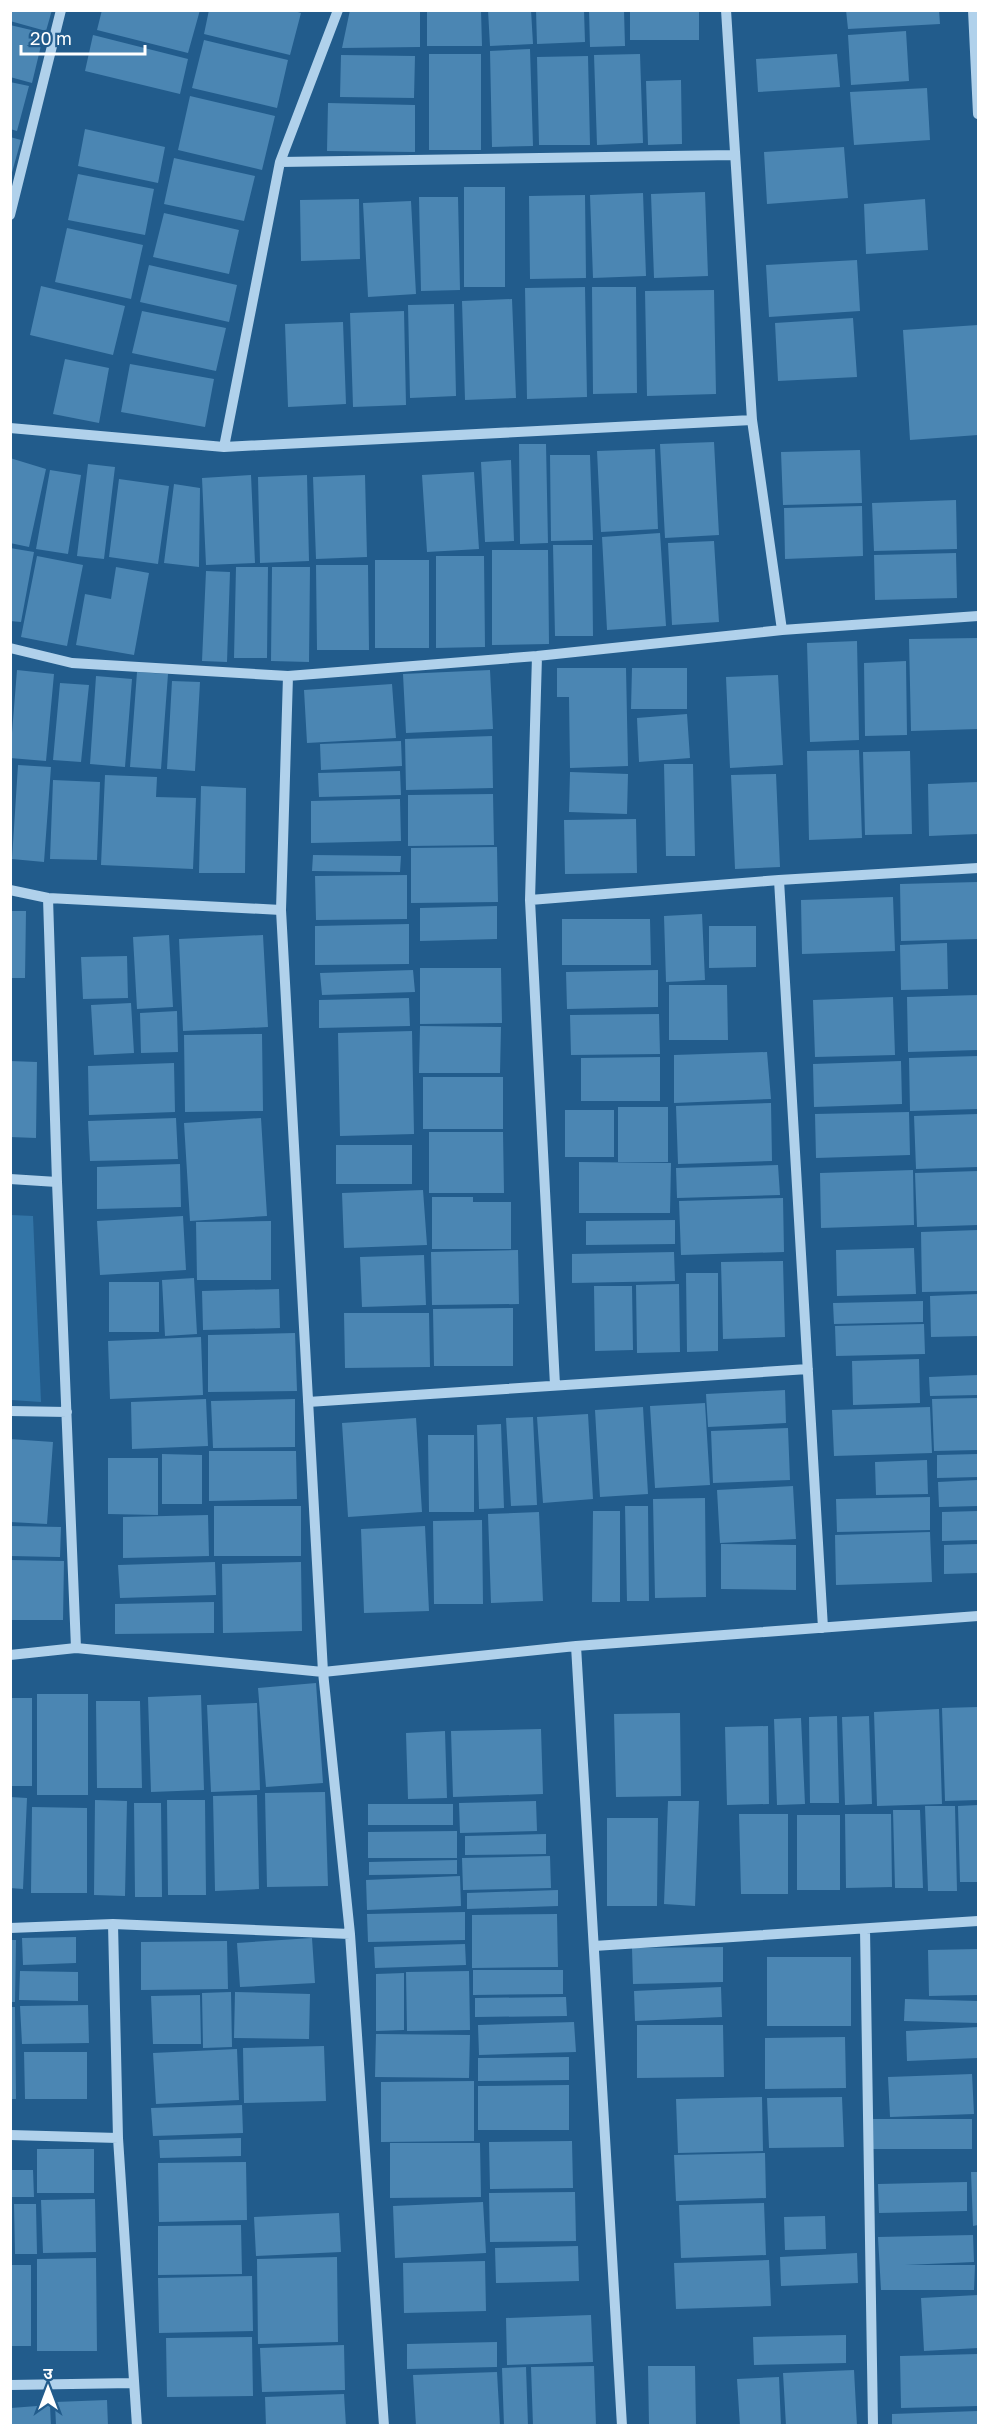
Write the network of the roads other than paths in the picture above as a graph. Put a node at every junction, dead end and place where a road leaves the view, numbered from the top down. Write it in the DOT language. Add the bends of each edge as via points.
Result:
graph roads {
  1 [pos="61,10"];
  2 [pos="338,10"];
  3 [pos="726,10"];
  4 [pos="973,10"];
  5 [pos="978,114"];
  6 [pos="734,155"];
  7 [pos="280,162"];
  8 [pos="10,215"];
  9 [pos="752,420"];
  10 [pos="10,428"];
  11 [pos="224,447"];
  12 [pos="978,616"];
  13 [pos="782,630"];
  14 [pos="10,648"];
  15 [pos="537,656"];
  16 [pos="288,676"];
  17 [pos="978,868"];
  18 [pos="779,880"];
  19 [pos="10,890"];
  20 [pos="48,898"];
  21 [pos="530,900"];
  22 [pos="281,910"];
  23 [pos="10,1179"];
  24 [pos="57,1182"];
  25 [pos="808,1369"];
  26 [pos="555,1385"];
  27 [pos="308,1402"];
  28 [pos="10,1412"];
  29 [pos="67,1412"];
  30 [pos="978,1616"];
  31 [pos="823,1629"];
  32 [pos="576,1646"];
  33 [pos="76,1648"];
  34 [pos="10,1655"];
  35 [pos="323,1672"];
  36 [pos="978,1921"];
  37 [pos="113,1924"];
  38 [pos="10,1928"];
  39 [pos="865,1929"];
  40 [pos="350,1934"];
  41 [pos="594,1946"];
  42 [pos="10,2135"];
  43 [pos="118,2138"];
  44 [pos="133,2383"];
  45 [pos="10,2385"];
  46 [pos="137,2426"];
  47 [pos="384,2426"];
  48 [pos="622,2426"];
  49 [pos="873,2426"];
  1 -- 8 [label="street"];
  2 -- 7 [label="street"];
  3 -- 6 [label="street"];
  4 -- 5 [label="street"];
  6 -- 7 [label="street"];
  6 -- 9 [label="street"];
  7 -- 11 [label="street"];
  9 -- 11 [label="street"];
  9 -- 13 [label="street"];
  10 -- 11 [label="street"];
  12 -- 13 [label="street"];
  13 -- 15 [label="street"];
  14 -- 16 [label="street" via="72,663"];
  15 -- 16 [label="street"];
  15 -- 21 [label="street"];
  16 -- 22 [label="street"];
  17 -- 18 [label="street"];
  18 -- 21 [label="street"];
  18 -- 25 [label="street"];
  19 -- 20 [label="street"];
  20 -- 22 [label="street"];
  20 -- 24 [label="street"];
  21 -- 26 [label="street"];
  22 -- 27 [label="street"];
  23 -- 24 [label="street"];
  24 -- 29 [label="street"];
  25 -- 26 [label="street"];
  25 -- 31 [label="street"];
  26 -- 27 [label="street"];
  27 -- 35 [label="street"];
  28 -- 29 [label="street"];
  29 -- 33 [label="street"];
  30 -- 31 [label="street"];
  31 -- 32 [label="street"];
  32 -- 35 [label="street"];
  32 -- 41 [label="street"];
  33 -- 34 [label="street"];
  33 -- 35 [label="street"];
  35 -- 40 [label="street"];
  36 -- 39 [label="street"];
  37 -- 38 [label="street"];
  37 -- 40 [label="street"];
  37 -- 43 [label="street"];
  39 -- 41 [label="street"];
  39 -- 49 [label="street"];
  40 -- 47 [label="street"];
  41 -- 48 [label="street"];
  42 -- 43 [label="street"];
  43 -- 44 [label="street"];
  44 -- 45 [label="street"];
  44 -- 46 [label="street"];
}
